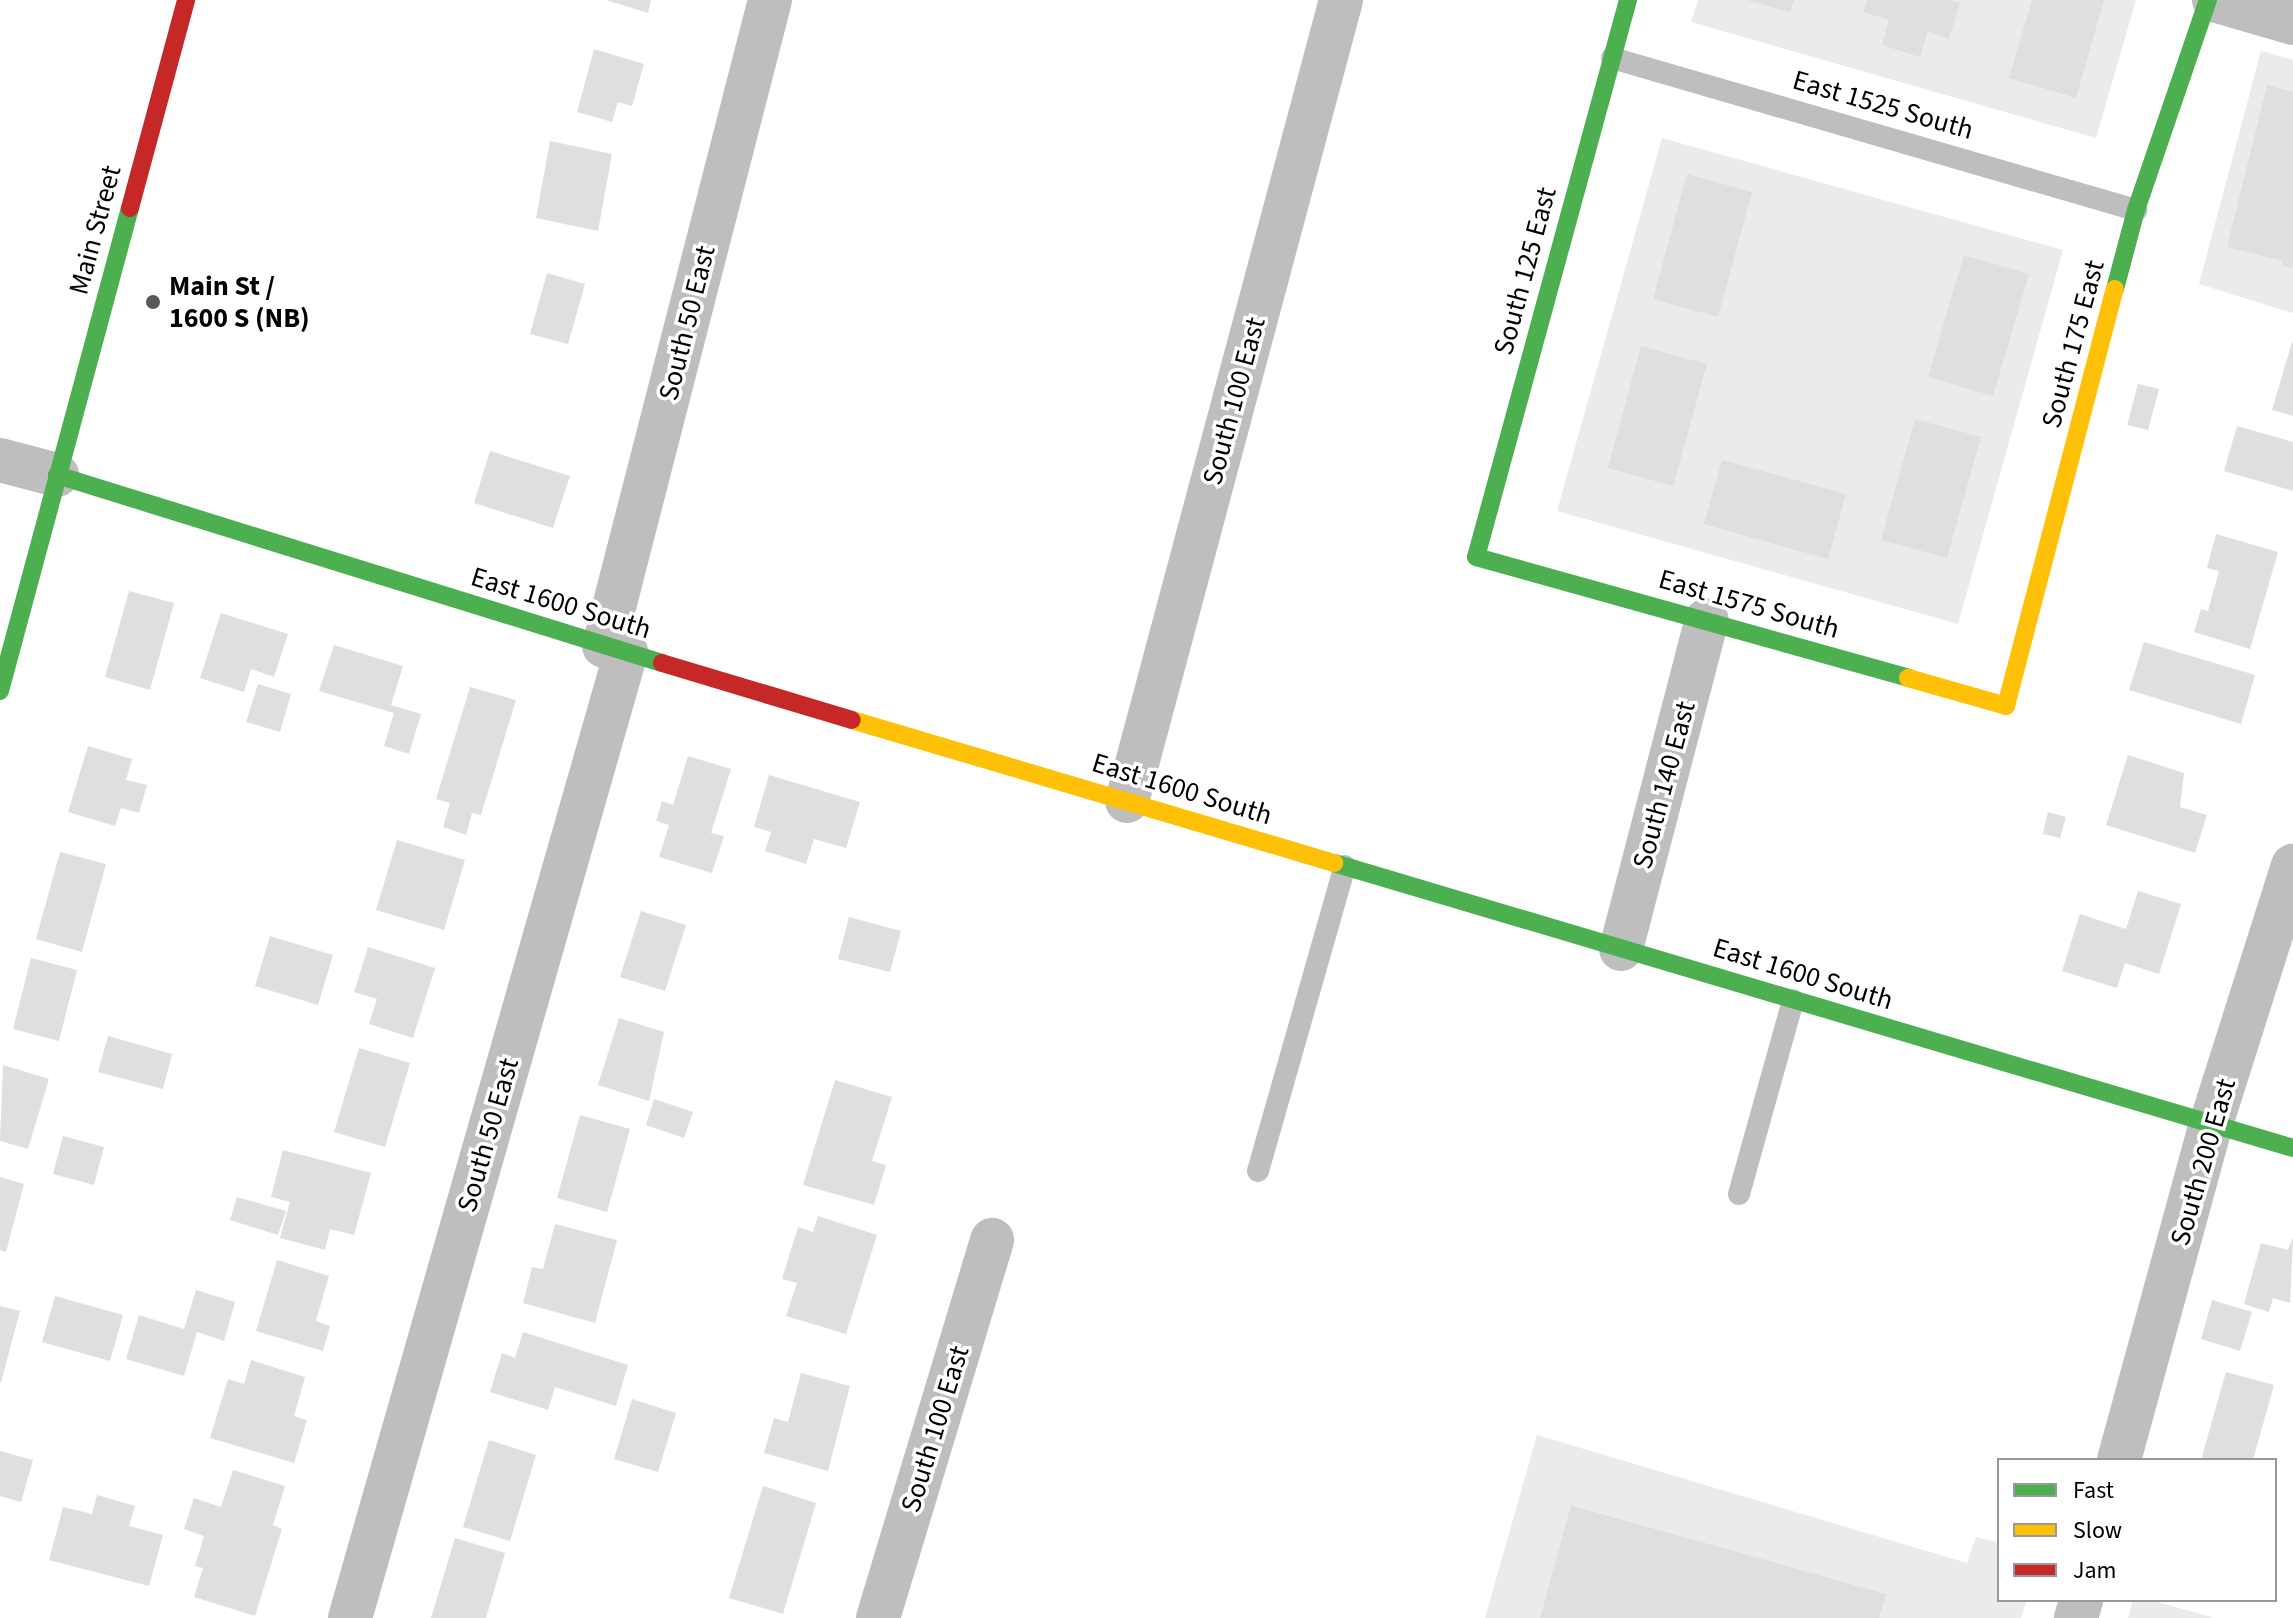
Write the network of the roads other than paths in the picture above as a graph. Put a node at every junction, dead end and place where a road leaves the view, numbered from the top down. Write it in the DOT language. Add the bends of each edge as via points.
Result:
graph roads {
  1 [pos="186,0"];
  2 [pos="770,0"];
  3 [pos="1341,0"];
  4 [pos="1628,0"];
  5 [pos="2211,0"];
  6 [pos="2293,23"];
  7 [pos="1612,58"];
  8 [pos="2136,210"];
  9 [pos="0,460"];
  10 [pos="57,475"];
  11 [pos="1476,557"];
  12 [pos="1707,620"];
  13 [pos="615,649"];
  14 [pos="0,691"];
  15 [pos="2006,706"];
  16 [pos="1127,801"];
  17 [pos="1345,866"];
  18 [pos="2293,866"];
  19 [pos="1621,949"];
  20 [pos="1793,1000"];
  21 [pos="2211,1124"];
  22 [pos="2293,1148"];
  23 [pos="1258,1171"];
  24 [pos="1739,1194"];
  25 [pos="992,1240"];
  26 [pos="2120,1458"];
  27 [pos="350,1618"];
  28 [pos="878,1618"];
  1 -- 10 [label="street, Main Street"];
  2 -- 13 [label="street, South 50 East"];
  3 -- 16 [label="street, South 100 East"];
  4 -- 7 [label="street, South 125 East"];
  5 -- 6 [label="street"];
  5 -- 8 [label="street, South 175 East"];
  7 -- 8 [label="lane, East 1525 South"];
  7 -- 11 [label="street, South 125 East"];
  8 -- 15 [label="street, South 175 East"];
  9 -- 10 [label="street"];
  10 -- 13 [label="street, East 1600 South"];
  10 -- 14 [label="street, Main Street"];
  11 -- 12 [label="street, East 1575 South"];
  12 -- 15 [label="street, East 1575 South"];
  12 -- 19 [label="street, South 140 East"];
  13 -- 16 [label="street, East 1600 South"];
  13 -- 27 [label="street, South 50 East"];
  16 -- 17 [label="street, East 1600 South"];
  17 -- 19 [label="street, East 1600 South"];
  17 -- 23 [label="lane"];
  18 -- 21 [label="street, South 200 East"];
  19 -- 20 [label="street, East 1600 South"];
  20 -- 21 [label="street, East 1600 South"];
  20 -- 24 [label="lane"];
  21 -- 22 [label="street, East 1600 South"];
  21 -- 26 [label="street, South 200 East"];
  25 -- 28 [label="street, South 100 East"];
}
